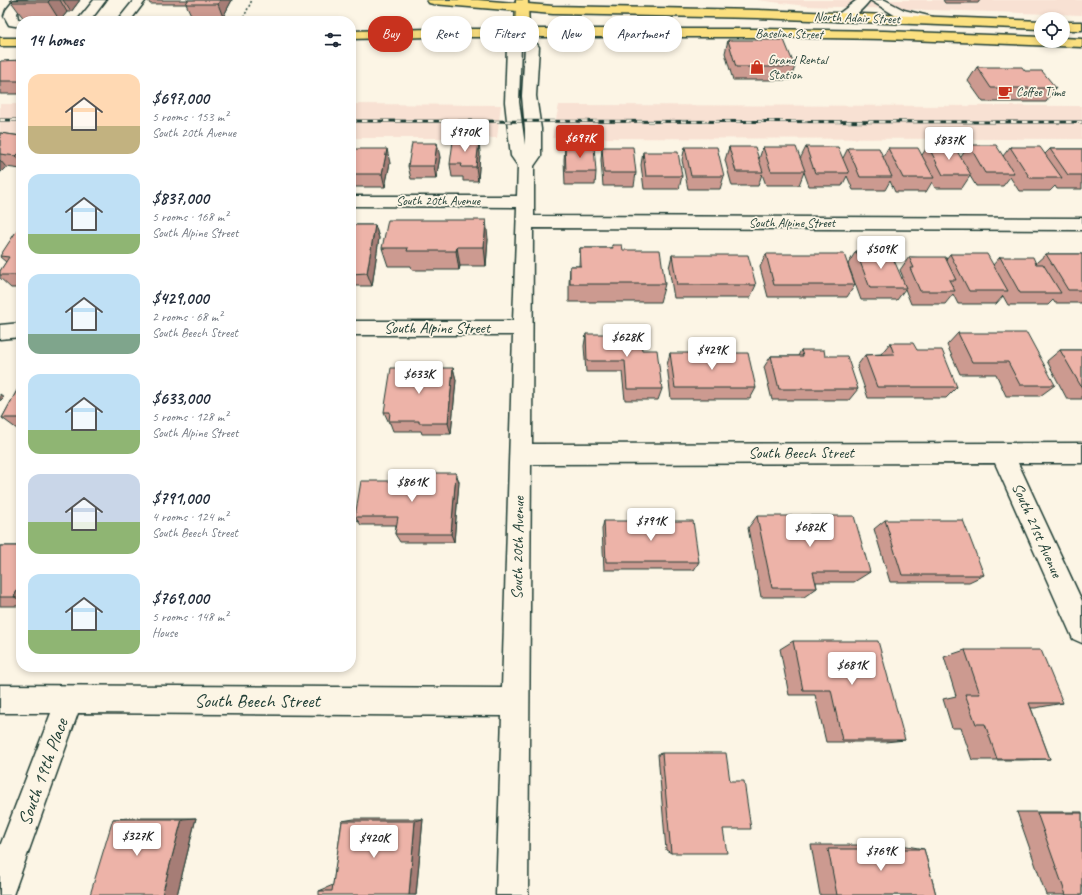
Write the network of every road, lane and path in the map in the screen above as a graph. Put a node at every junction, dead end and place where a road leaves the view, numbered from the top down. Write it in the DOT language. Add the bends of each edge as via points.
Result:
graph roads {
  1 [pos="22,0"];
  2 [pos="100,0"];
  3 [pos="140,0"];
  4 [pos="252,0"];
  5 [pos="433,0"];
  6 [pos="574,0"];
  7 [pos="864,0"];
  8 [pos="876,0"];
  9 [pos="522,4"];
  10 [pos="602,11"];
  11 [pos="758,14"];
  12 [pos="87,16"];
  13 [pos="127,16"];
  14 [pos="244,16"];
  15 [pos="497,16"];
  16 [pos="522,16"];
  17 [pos="841,18"];
  18 [pos="928,20"];
  19 [pos="16,22"];
  20 [pos="539,22"];
  21 [pos="1034,25"];
  22 [pos="1070,26"];
  23 [pos="1082,26"];
  24 [pos="421,33"];
  25 [pos="539,33"];
  26 [pos="356,35"];
  27 [pos="0,42"];
  28 [pos="16,42"];
  29 [pos="1082,43"];
  30 [pos="514,52"];
  31 [pos="356,200"];
  32 [pos="526,202"];
  33 [pos="526,222"];
  34 [pos="1082,224"];
  35 [pos="356,328"];
  36 [pos="523,328"];
  37 [pos="16,330"];
  38 [pos="0,332"];
  39 [pos="1002,453"];
  40 [pos="1082,453"];
  41 [pos="521,454"];
  42 [pos="1082,630"];
  43 [pos="0,699"];
  44 [pos="69,701"];
  45 [pos="515,702"];
  46 [pos="0,888"];
  47 [pos="512,895"];
  1 -- 19 [label="street" via="10,12 10,16"];
  2 -- 12 [label="street"];
  3 -- 13 [label="street"];
  4 -- 14 [label="path"];
  5 -- 9 [label="main road, North Adair Street"];
  6 -- 10 [label="main road"];
  7 -- 17 [label="street"];
  8 -- 18 [label="street" via="900,12"];
  9 -- 10 [label="main road, North Adair Street"];
  9 -- 15 [label="main road"];
  9 -- 16 [label="main road"];
  10 -- 11 [label="main road, North Adair Street"];
  11 -- 17 [label="main road, North Adair Street"];
  11 -- 20 [label="main road" via="722,18 565,18"];
  17 -- 18 [label="main road, North Adair Street"];
  18 -- 21 [label="main road, North Adair Street"];
  22 -- 23 [label="main road"];
  24 -- 26 [label="main road, Baseline Street"];
  25 -- 29 [label="main road, Baseline Street" via="884,35"];
  27 -- 28 [label="main road"];
  30 -- 32 [label="street, South 20th Avenue" via="512,102 518,156 526,166"];
  31 -- 32 [label="street, South 20th Avenue"];
  32 -- 33 [label="street, South 20th Avenue"];
  33 -- 34 [label="street, South Alpine Street"];
  33 -- 36 [label="street, South 20th Avenue"];
  35 -- 36 [label="street, South Alpine Street"];
  36 -- 41 [label="street, South 20th Avenue"];
  37 -- 38 [label="street"];
  39 -- 40 [label="street, South Beech Street"];
  39 -- 41 [label="street, South Beech Street"];
  39 -- 42 [label="street, South 21st Avenue"];
  41 -- 45 [label="street, South 20th Avenue"];
  43 -- 44 [label="street, South Beech Street"];
  44 -- 45 [label="street, South Beech Street"];
  44 -- 46 [label="street, South 19th Place"];
  45 -- 47 [label="street, South 20th Avenue"];
}
